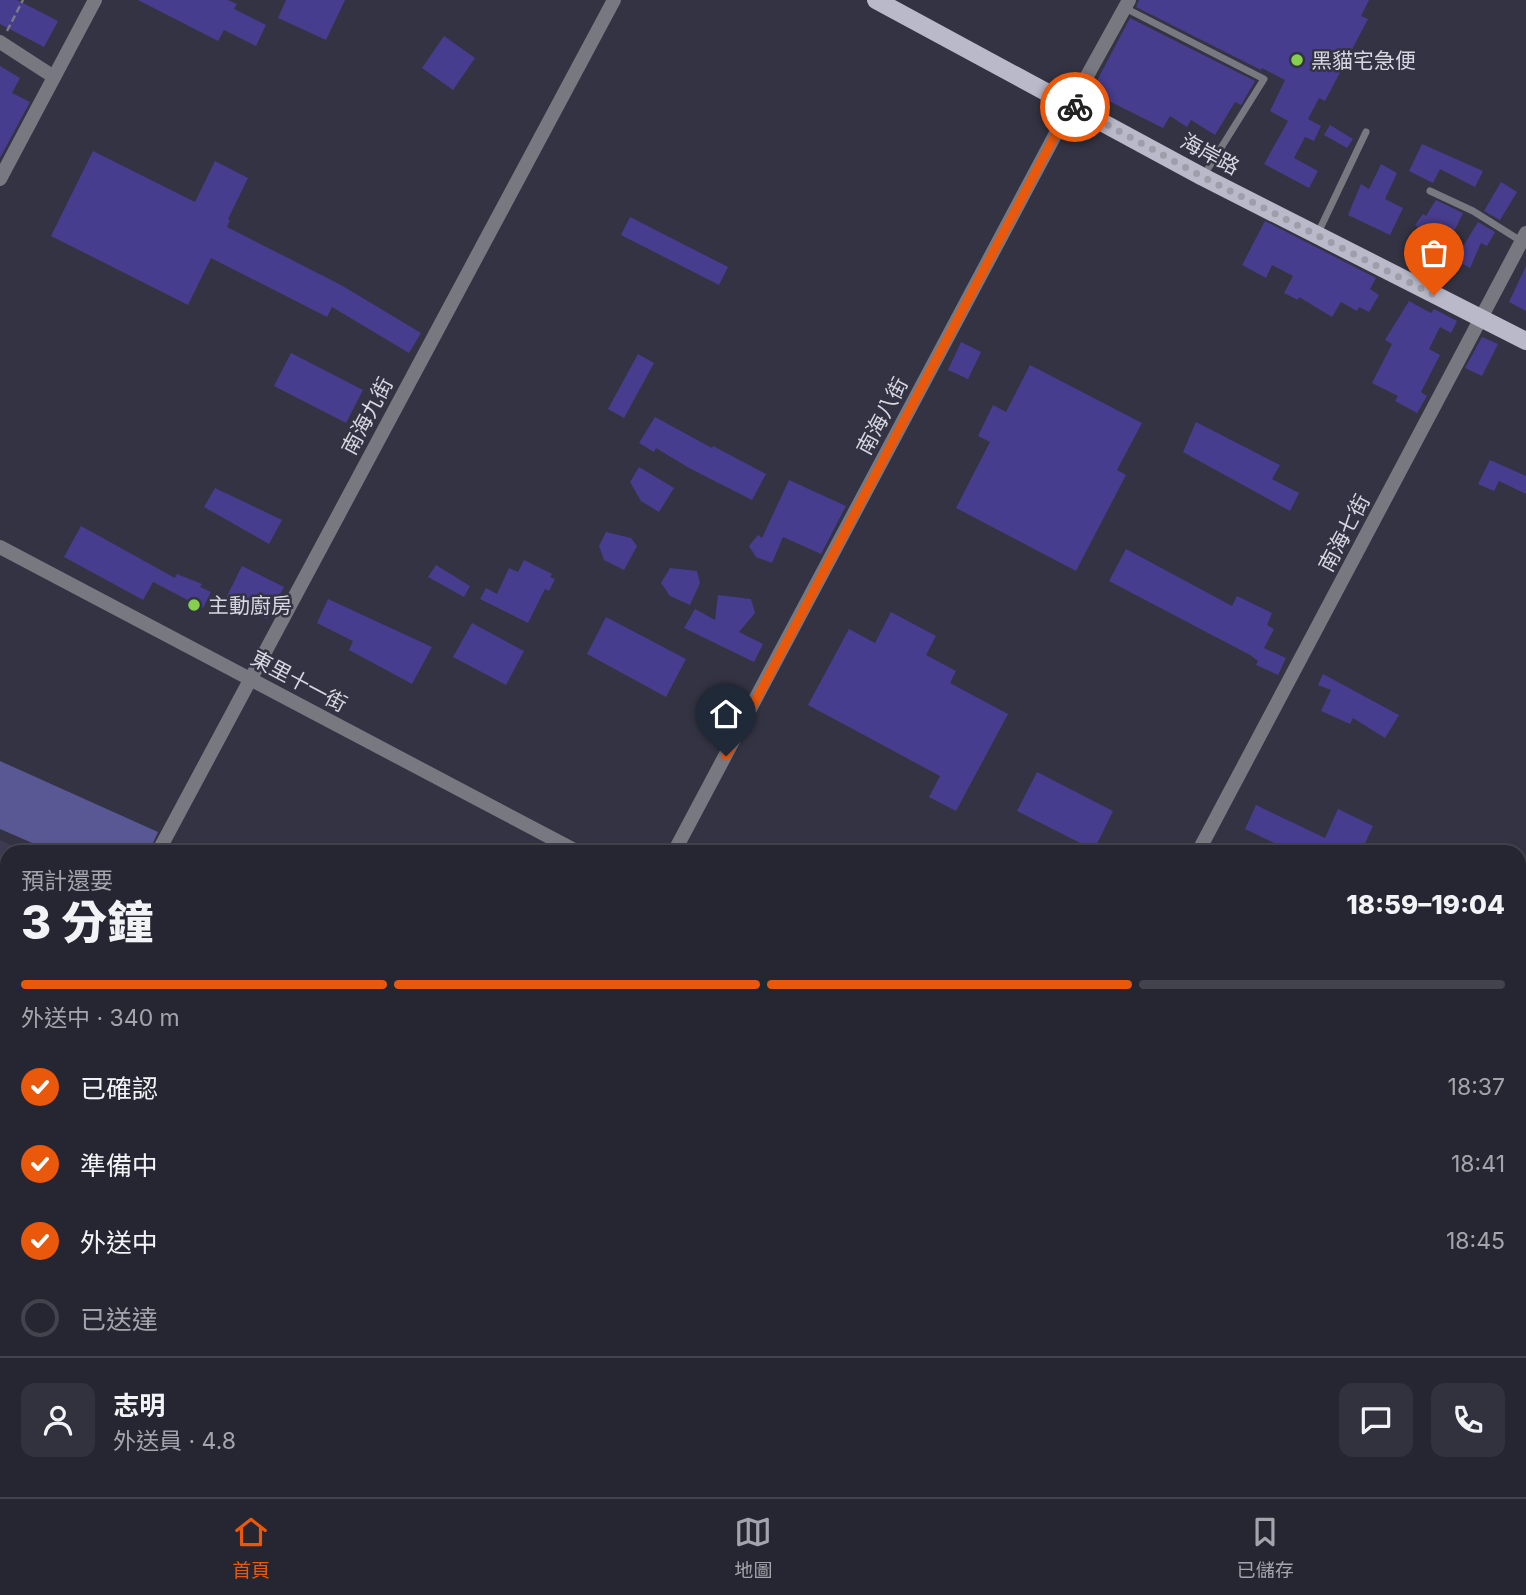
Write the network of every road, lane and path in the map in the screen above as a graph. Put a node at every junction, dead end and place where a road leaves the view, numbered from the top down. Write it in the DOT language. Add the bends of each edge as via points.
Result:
graph roads {
  1 [pos="23,0"];
  2 [pos="95,0"];
  3 [pos="614,0"];
  4 [pos="876,0"];
  5 [pos="1127,4"];
  6 [pos="1,43"];
  7 [pos="54,77"];
  8 [pos="1071,105"];
  9 [pos="1366,132"];
  10 [pos="1203,177"];
  11 [pos="0,179"];
  12 [pos="1430,191"];
  13 [pos="1317,235"];
  14 [pos="1524,237"];
  15 [pos="1481,318"];
  16 [pos="1526,341"];
  17 [pos="0,548"];
  18 [pos="249,679"];
  19 [pos="162,845"];
  20 [pos="565,845"];
  21 [pos="678,845"];
  22 [pos="1202,845"];
  1 -- 6 [label="path"];
  2 -- 7 [label="street"];
  3 -- 18 [label="street, 南海九街"];
  4 -- 8 [label="main road, 海岸路"];
  5 -- 8 [label="street, 南海八街"];
  5 -- 10 [label="lane" via="1264,79"];
  6 -- 7 [label="street"];
  7 -- 11 [label="street"];
  8 -- 10 [label="main road, 海岸路"];
  8 -- 21 [label="street, 南海八街"];
  9 -- 13 [label="lane"];
  10 -- 13 [label="main road, 海岸路"];
  12 -- 14 [label="lane"];
  13 -- 15 [label="main road, 海岸路"];
  14 -- 15 [label="street, 南海七街"];
  15 -- 16 [label="main road, 海岸路"];
  15 -- 22 [label="street, 南海七街"];
  17 -- 18 [label="street, 東里十一街"];
  18 -- 19 [label="street, 南海九街"];
  18 -- 20 [label="street, 東里十一街"];
}
